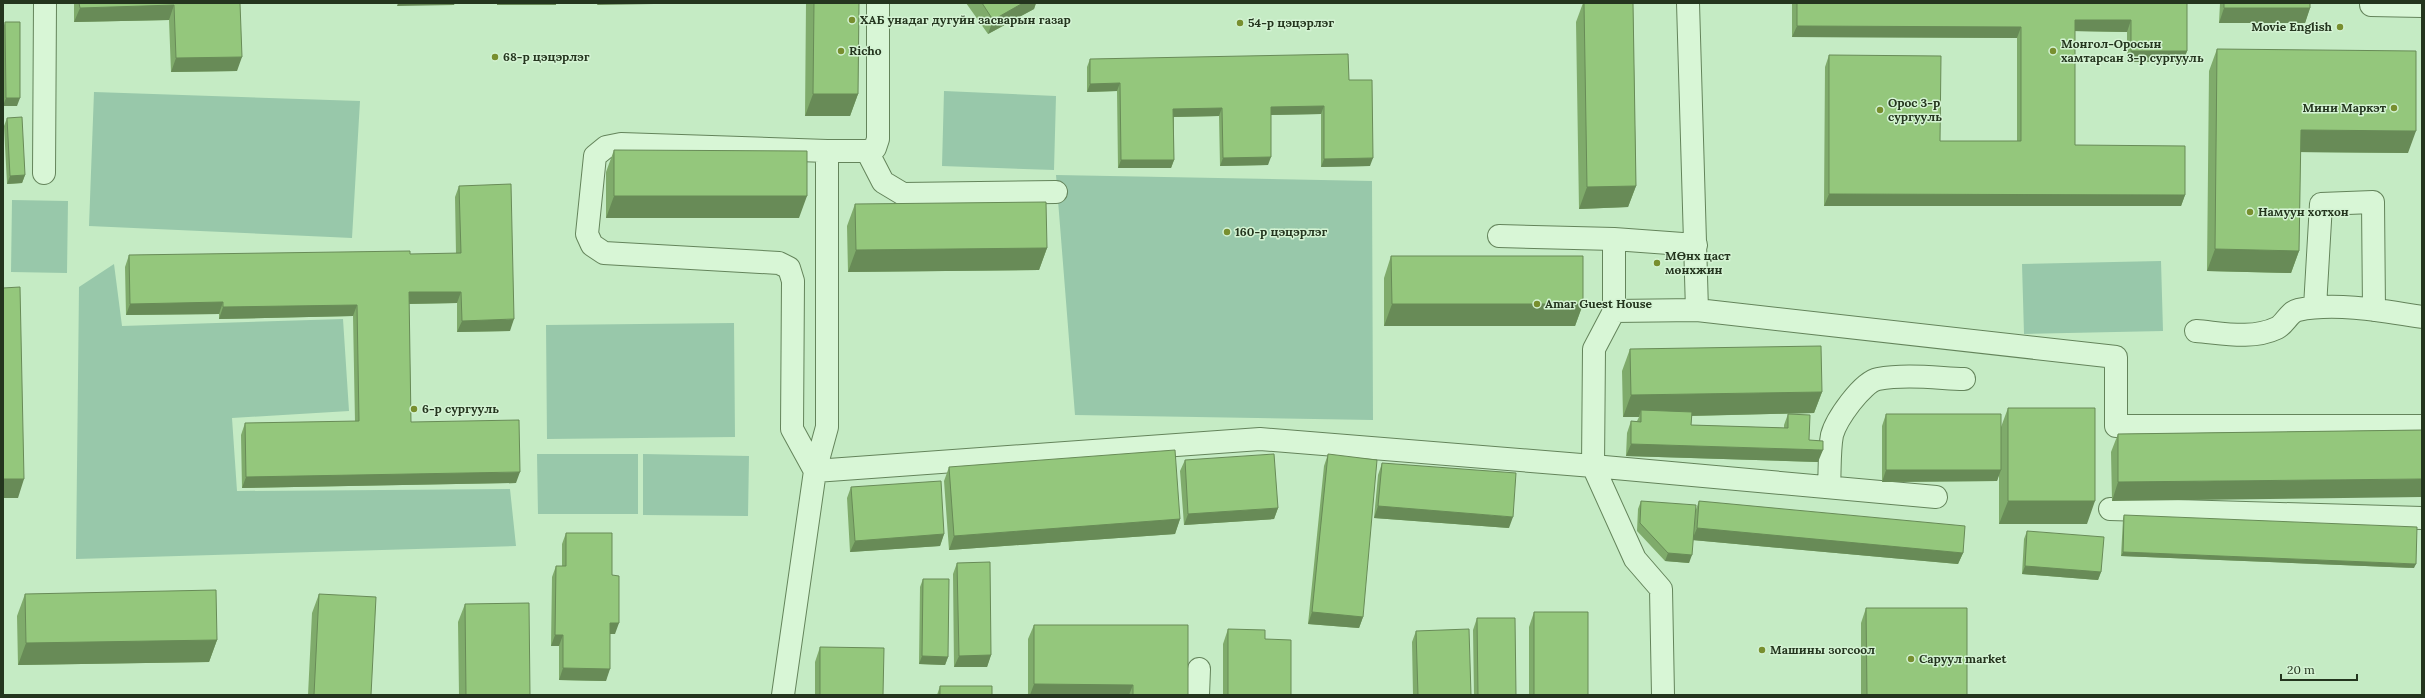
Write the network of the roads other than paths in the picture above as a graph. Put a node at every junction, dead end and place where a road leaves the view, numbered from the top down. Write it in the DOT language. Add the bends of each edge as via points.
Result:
graph roads {
  1 [pos="45,3"];
  2 [pos="878,3"];
  3 [pos="1688,3"];
  4 [pos="2371,5"];
  5 [pos="2422,6"];
  6 [pos="827,151"];
  7 [pos="867,151"];
  8 [pos="44,173"];
  9 [pos="1056,192"];
  10 [pos="1499,236"];
  11 [pos="1614,239"];
  12 [pos="1696,244"];
  13 [pos="2315,307"];
  14 [pos="1697,310"];
  15 [pos="2374,310"];
  16 [pos="1614,311"];
  17 [pos="2422,317"];
  18 [pos="2196,331"];
  19 [pos="1964,379"];
  20 [pos="2422,426"];
  21 [pos="1593,466"];
  22 [pos="815,471"];
  23 [pos="1829,487"];
  24 [pos="1936,498"];
  25 [pos="2110,509"];
  26 [pos="2422,518"];
  27 [pos="1199,669"];
  28 [pos="783,695"];
  29 [pos="1198,695"];
  30 [pos="1663,695"];
  1 -- 8 [label="street"];
  2 -- 7 [label="street" via="878,139 875,148"];
  3 -- 12 [label="street"];
  4 -- 5 [label="street"];
  6 -- 7 [label="street"];
  6 -- 22 [label="street" via="828,427"];
  6 -- 22 [label="street" via="621,144 606,147 595,156 587,234 592,245 604,253 779,263 789,268 793,281 792,430"];
  7 -- 9 [label="street" via="883,182 903,194"];
  10 -- 11 [label="street"];
  11 -- 12 [label="street"];
  11 -- 16 [label="street"];
  12 -- 14 [label="street"];
  13 -- 15 [label="street"];
  13 -- 15 [label="street" via="2321,204 2374,202"];
  13 -- 18 [label="street" via="2295,311 2278,328 2248,336"];
  14 -- 16 [label="street"];
  14 -- 20 [label="street" via="2116,357 2116,426"];
  15 -- 17 [label="street"];
  16 -- 21 [label="street" via="1594,349"];
  19 -- 23 [label="street" via="1904,377 1876,380 1860,391 1832,434"];
  21 -- 22 [label="street" via="1260,440"];
  21 -- 23 [label="street"];
  21 -- 30 [label="street" via="1635,559 1661,589"];
  22 -- 28 [label="street"];
  23 -- 24 [label="street"];
  25 -- 26 [label="street"];
  27 -- 29 [label="street"];
}
